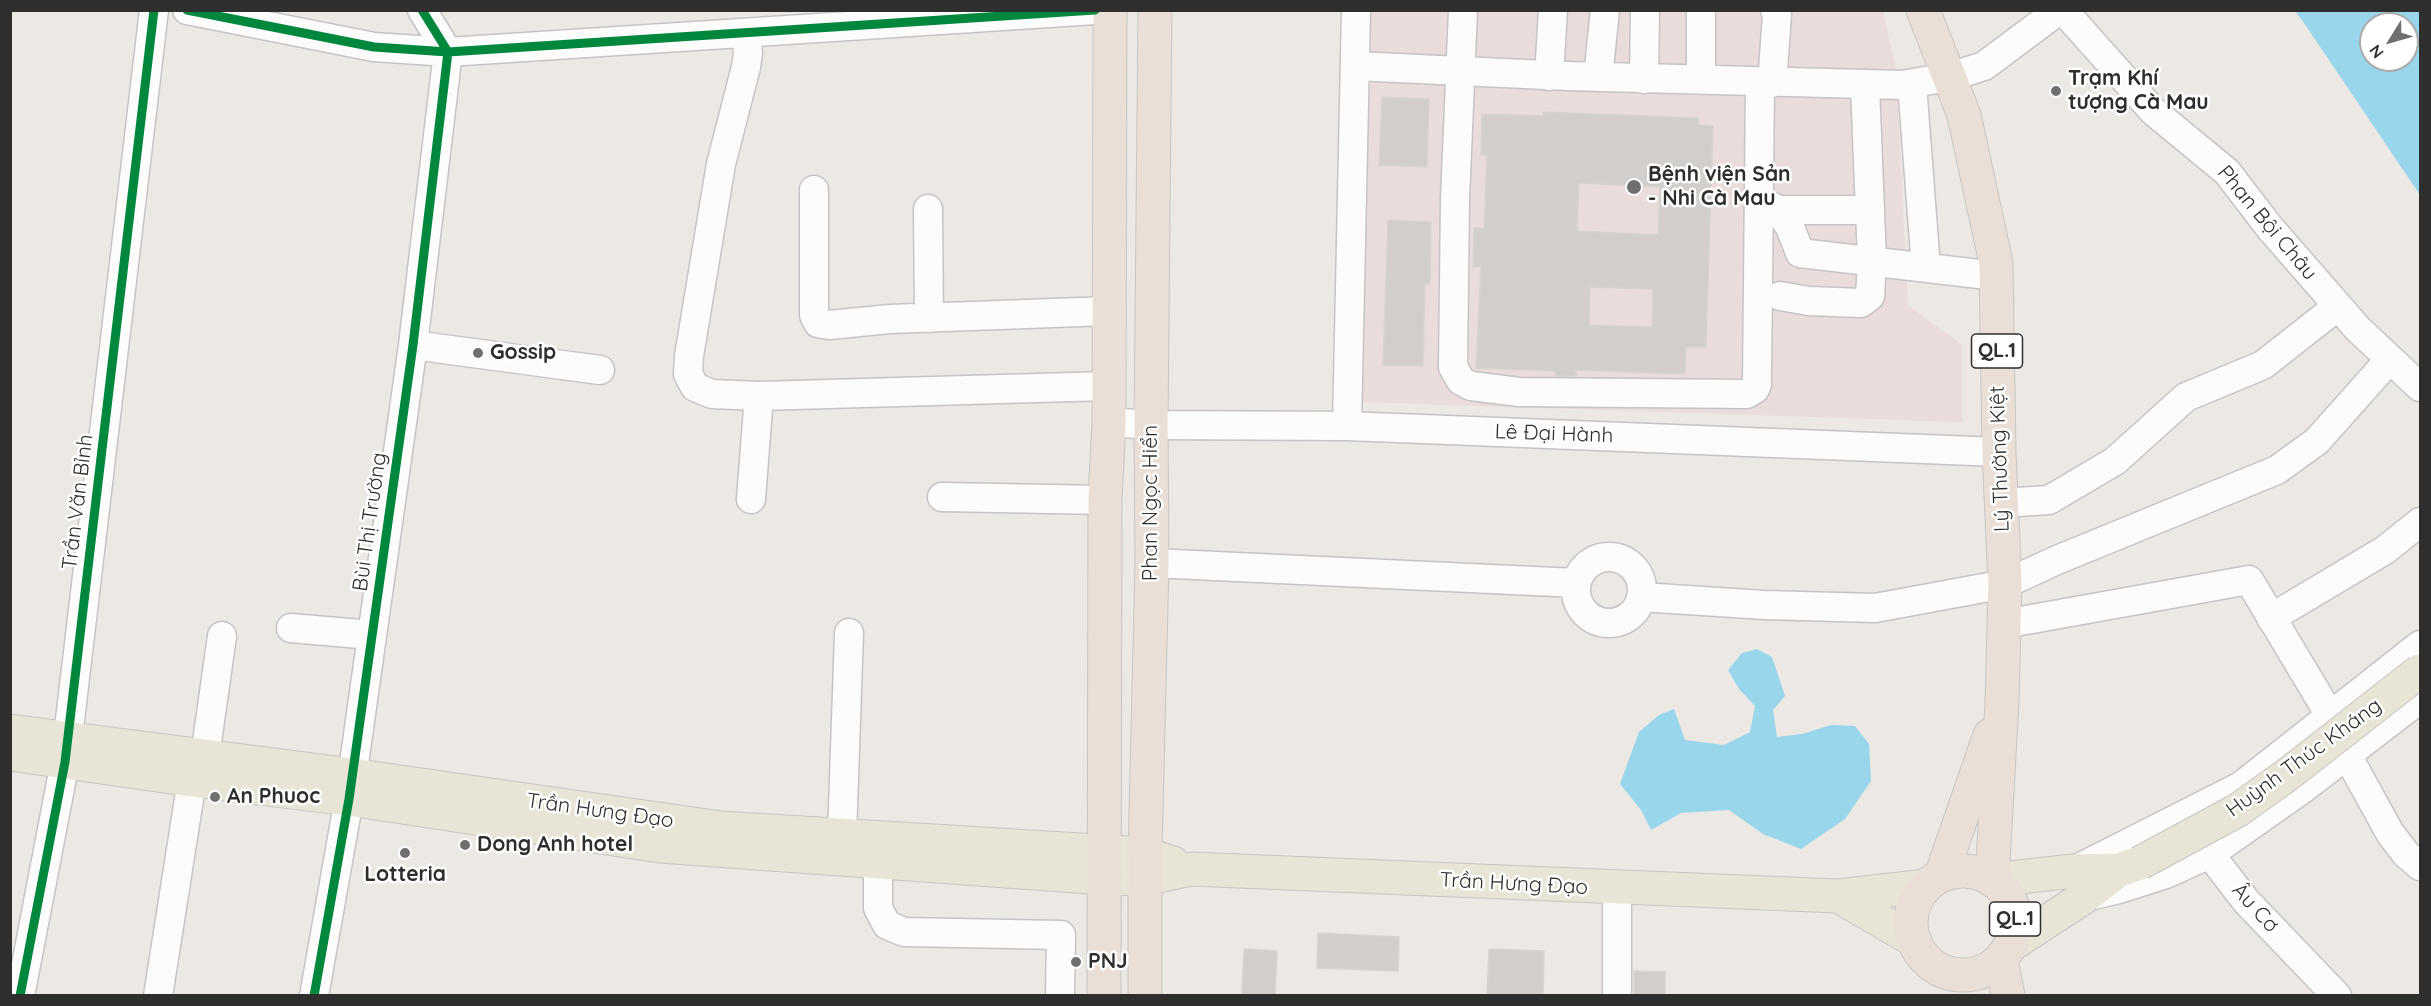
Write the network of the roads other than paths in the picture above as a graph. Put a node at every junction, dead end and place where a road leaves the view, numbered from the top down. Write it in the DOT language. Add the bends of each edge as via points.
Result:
graph roads {
  1 [pos="154,10"];
  2 [pos="187,10"];
  3 [pos="422,10"];
  4 [pos="1095,10"];
  5 [pos="1110,10"];
  6 [pos="1155,10"];
  7 [pos="1356,10"];
  8 [pos="1463,10"];
  9 [pos="1553,10"];
  10 [pos="1605,10"];
  11 [pos="1645,10"];
  12 [pos="1701,10"];
  13 [pos="1775,10"];
  14 [pos="1923,10"];
  15 [pos="2061,10"];
  16 [pos="746,33"];
  17 [pos="448,52"];
  18 [pos="1355,66"];
  19 [pos="1460,71"];
  20 [pos="1549,76"];
  21 [pos="1598,77"];
  22 [pos="1949,77"];
  23 [pos="1644,79"];
  24 [pos="1701,80"];
  25 [pos="1766,82"];
  26 [pos="1912,84"];
  27 [pos="1865,86"];
  28 [pos="814,190"];
  29 [pos="1768,206"];
  30 [pos="928,210"];
  31 [pos="1868,210"];
  32 [pos="1800,253"];
  33 [pos="1872,261"];
  34 [pos="1926,268"];
  35 [pos="1996,276"];
  36 [pos="1769,297"];
  37 [pos="2338,306"];
  38 [pos="1108,311"];
  39 [pos="929,318"];
  40 [pos="413,345"];
  41 [pos="2390,359"];
  42 [pos="600,370"];
  43 [pos="1107,386"];
  44 [pos="2421,387"];
  45 [pos="759,396"];
  46 [pos="1109,422"];
  47 [pos="1151,425"];
  48 [pos="1347,426"];
  49 [pos="1999,452"];
  50 [pos="942,497"];
  51 [pos="751,499"];
  52 [pos="1105,500"];
  53 [pos="2001,503"];
  54 [pos="2421,522"];
  55 [pos="1152,562"];
  56 [pos="1576,583"];
  57 [pos="2005,584"];
  58 [pos="1641,597"];
  59 [pos="2271,618"];
  60 [pos="2004,624"];
  61 [pos="291,628"];
  62 [pos="849,633"];
  63 [pos="372,635"];
  64 [pos="222,636"];
  65 [pos="2421,645"];
  66 [pos="2421,671"];
  67 [pos="2421,699"];
  68 [pos="2002,702"];
  69 [pos="2331,717"];
  70 [pos="10,730"];
  71 [pos="67,751"];
  72 [pos="10,754"];
  73 [pos="2347,755"];
  74 [pos="199,768"];
  75 [pos="351,787"];
  76 [pos="2179,816"];
  77 [pos="842,836"];
  78 [pos="748,841"];
  79 [pos="2210,854"];
  80 [pos="878,862"];
  81 [pos="1104,865"];
  82 [pos="2421,866"];
  83 [pos="1145,867"];
  84 [pos="1992,880"];
  85 [pos="1933,881"];
  86 [pos="2078,884"];
  87 [pos="1617,889"];
  88 [pos="1838,897"];
  89 [pos="22,932"];
  90 [pos="1915,941"];
  91 [pos="2006,952"];
  92 [pos="1935,966"];
  93 [pos="20,996"];
  94 [pos="158,996"];
  95 [pos="314,996"];
  96 [pos="1060,996"];
  97 [pos="1104,996"];
  98 [pos="1145,996"];
  99 [pos="1617,996"];
  100 [pos="1958,996"];
  101 [pos="2008,996"];
  102 [pos="2018,996"];
  103 [pos="2337,996"];
  1 -- 71 [label="street, Trần Văn Bỉnh"];
  2 -- 17 [label="street" via="374,47"];
  3 -- 17 [label="street"];
  4 -- 16 [label="street"];
  5 -- 38 [label="highway, Phan Ngọc Hiển"];
  6 -- 47 [label="highway, Phan Ngọc Hiển"];
  7 -- 18 [label="street"];
  8 -- 19 [label="street"];
  9 -- 20 [label="street"];
  10 -- 21 [label="street"];
  11 -- 23 [label="street"];
  12 -- 24 [label="street"];
  13 -- 25 [label="street"];
  14 -- 22 [label="highway, Lý Thường Kiệt / QL.1"];
  15 -- 22 [label="street" via="1984,66"];
  15 -- 37 [label="street, Phan Bội Châu" via="2152,111 2228,172 2270,228"];
  16 -- 17 [label="street"];
  16 -- 45 [label="street" via="746,67 721,164 688,374 702,392"];
  17 -- 40 [label="street, Bùi Thị Trường"];
  18 -- 19 [label="street"];
  18 -- 48 [label="street"];
  19 -- 20 [label="street"];
  19 -- 36 [label="street" via="1453,367 1461,381 1471,386 1519,392 1747,394 1757,384"];
  20 -- 21 [label="street"];
  21 -- 23 [label="street"];
  22 -- 26 [label="street"];
  22 -- 35 [label="highway, Lý Thường Kiệt / QL.1" via="1964,115"];
  23 -- 24 [label="street"];
  24 -- 25 [label="street"];
  25 -- 27 [label="street"];
  25 -- 29 [label="street"];
  26 -- 27 [label="street"];
  26 -- 34 [label="street"];
  27 -- 31 [label="street"];
  28 -- 39 [label="street" via="814,315 818,323"];
  29 -- 31 [label="street"];
  29 -- 32 [label="street" via="1790,227"];
  29 -- 36 [label="street"];
  30 -- 39 [label="street"];
  31 -- 33 [label="street"];
  32 -- 33 [label="street"];
  32 -- 36 [label="street" via="1792,284"];
  33 -- 34 [label="street"];
  33 -- 36 [label="street" via="1870,296 1861,303"];
  34 -- 35 [label="street"];
  35 -- 49 [label="highway, Lý Thường Kiệt / QL.1"];
  37 -- 41 [label="street, Phan Bội Châu"];
  37 -- 53 [label="street" via="2263,365 2186,398 2115,461 2049,500"];
  38 -- 39 [label="street"];
  38 -- 43 [label="highway, Phan Ngọc Hiển"];
  40 -- 42 [label="street"];
  40 -- 63 [label="street, Bùi Thị Trường"];
  41 -- 44 [label="street, Phan Bội Châu"];
  41 -- 57 [label="street" via="2317,441 2277,470"];
  43 -- 45 [label="street"];
  43 -- 46 [label="highway, Phan Ngọc Hiển"];
  45 -- 51 [label="street"];
  46 -- 47 [label="street, Lê Đại Hành"];
  46 -- 52 [label="highway, Phan Ngọc Hiển"];
  47 -- 48 [label="street, Lê Đại Hành"];
  47 -- 55 [label="highway, Phan Ngọc Hiển"];
  48 -- 49 [label="street, Lê Đại Hành"];
  49 -- 53 [label="highway, Lý Thường Kiệt / QL.1"];
  50 -- 52 [label="street"];
  52 -- 81 [label="highway, Phan Ngọc Hiển"];
  53 -- 57 [label="highway, Lý Thường Kiệt / QL.1"];
  54 -- 59 [label="street" via="2385,550"];
  55 -- 56 [label="street"];
  55 -- 83 [label="highway, Phan Ngọc Hiển"];
  56 -- 58 [label="street" via="1577,600 1587,615 1597,621 1619,622 1637,608"];
  56 -- 58 [label="street" via="1588,564 1611,557 1634,568 1640,578"];
  57 -- 58 [label="street" via="1875,608"];
  57 -- 60 [label="highway, Lý Thường Kiệt / QL.1"];
  59 -- 60 [label="street" via="2249,580"];
  59 -- 69 [label="street"];
  60 -- 68 [label="highway, Lý Thường Kiệt / QL.1"];
  61 -- 63 [label="street"];
  62 -- 77 [label="street"];
  63 -- 75 [label="street, Bùi Thị Trường"];
  64 -- 74 [label="street"];
  65 -- 69 [label="street"];
  66 -- 86 [label="main road, Huỳnh Thúc Kháng, bridge" via="2238,810 2129,866"];
  67 -- 73 [label="street"];
  68 -- 84 [label="highway, Lý Thường Kiệt / QL.1"];
  68 -- 85 [label="highway, Lý Thường Kiệt / QL.1"];
  69 -- 76 [label="street" via="2241,786"];
  70 -- 71 [label="main road, Trần Hưng Đạo"];
  71 -- 72 [label="main road, Trần Hưng Đạo"];
  71 -- 74 [label="main road, Trần Hưng Đạo"];
  71 -- 89 [label="street, Trần Văn Bỉnh"];
  73 -- 79 [label="street"];
  73 -- 82 [label="street" via="2390,832"];
  74 -- 75 [label="main road, Trần Hưng Đạo"];
  74 -- 94 [label="street"];
  75 -- 78 [label="main road, Trần Hưng Đạo" via="660,846"];
  75 -- 95 [label="street, Bùi Thị Trường"];
  76 -- 79 [label="street, Âu Cơ"];
  76 -- 86 [label="street"];
  77 -- 78 [label="main road, Trần Hưng Đạo"];
  77 -- 81 [label="main road, Trần Hưng Đạo"];
  78 -- 80 [label="main road, Trần Hưng Đạo"];
  79 -- 86 [label="street" via="2119,889"];
  79 -- 103 [label="street, Âu Cơ" via="2246,901"];
  80 -- 81 [label="main road, Trần Hưng Đạo"];
  80 -- 96 [label="street" via="878,908 887,925 904,932 1060,935"];
  81 -- 83 [label="main road, Trần Hưng Đạo"];
  81 -- 97 [label="highway, Phan Ngọc Hiển"];
  83 -- 87 [label="main road, Trần Hưng Đạo"];
  83 -- 98 [label="highway, Phan Ngọc Hiển"];
  84 -- 85 [label="highway, QL.1" via="1976,872 1958,871"];
  84 -- 86 [label="main road, Huỳnh Thúc Kháng"];
  84 -- 91 [label="highway, QL.1" via="2005,892 2015,917 2015,931"];
  85 -- 88 [label="main road, Trần Hưng Đạo"];
  85 -- 90 [label="highway, QL.1" via="1917,898 1912,912"];
  86 -- 91 [label="main road"];
  87 -- 88 [label="main road, Trần Hưng Đạo"];
  87 -- 99 [label="street"];
  88 -- 90 [label="main road, Trần Hưng Đạo"];
  89 -- 93 [label="street, Trần Văn Bỉnh"];
  90 -- 92 [label="highway"];
  91 -- 92 [label="highway, QL.1" via="1986,970 1969,975 1952,974"];
  91 -- 101 [label="highway, QL.1"];
  91 -- 102 [label="street"];
  92 -- 100 [label="highway"];
}
